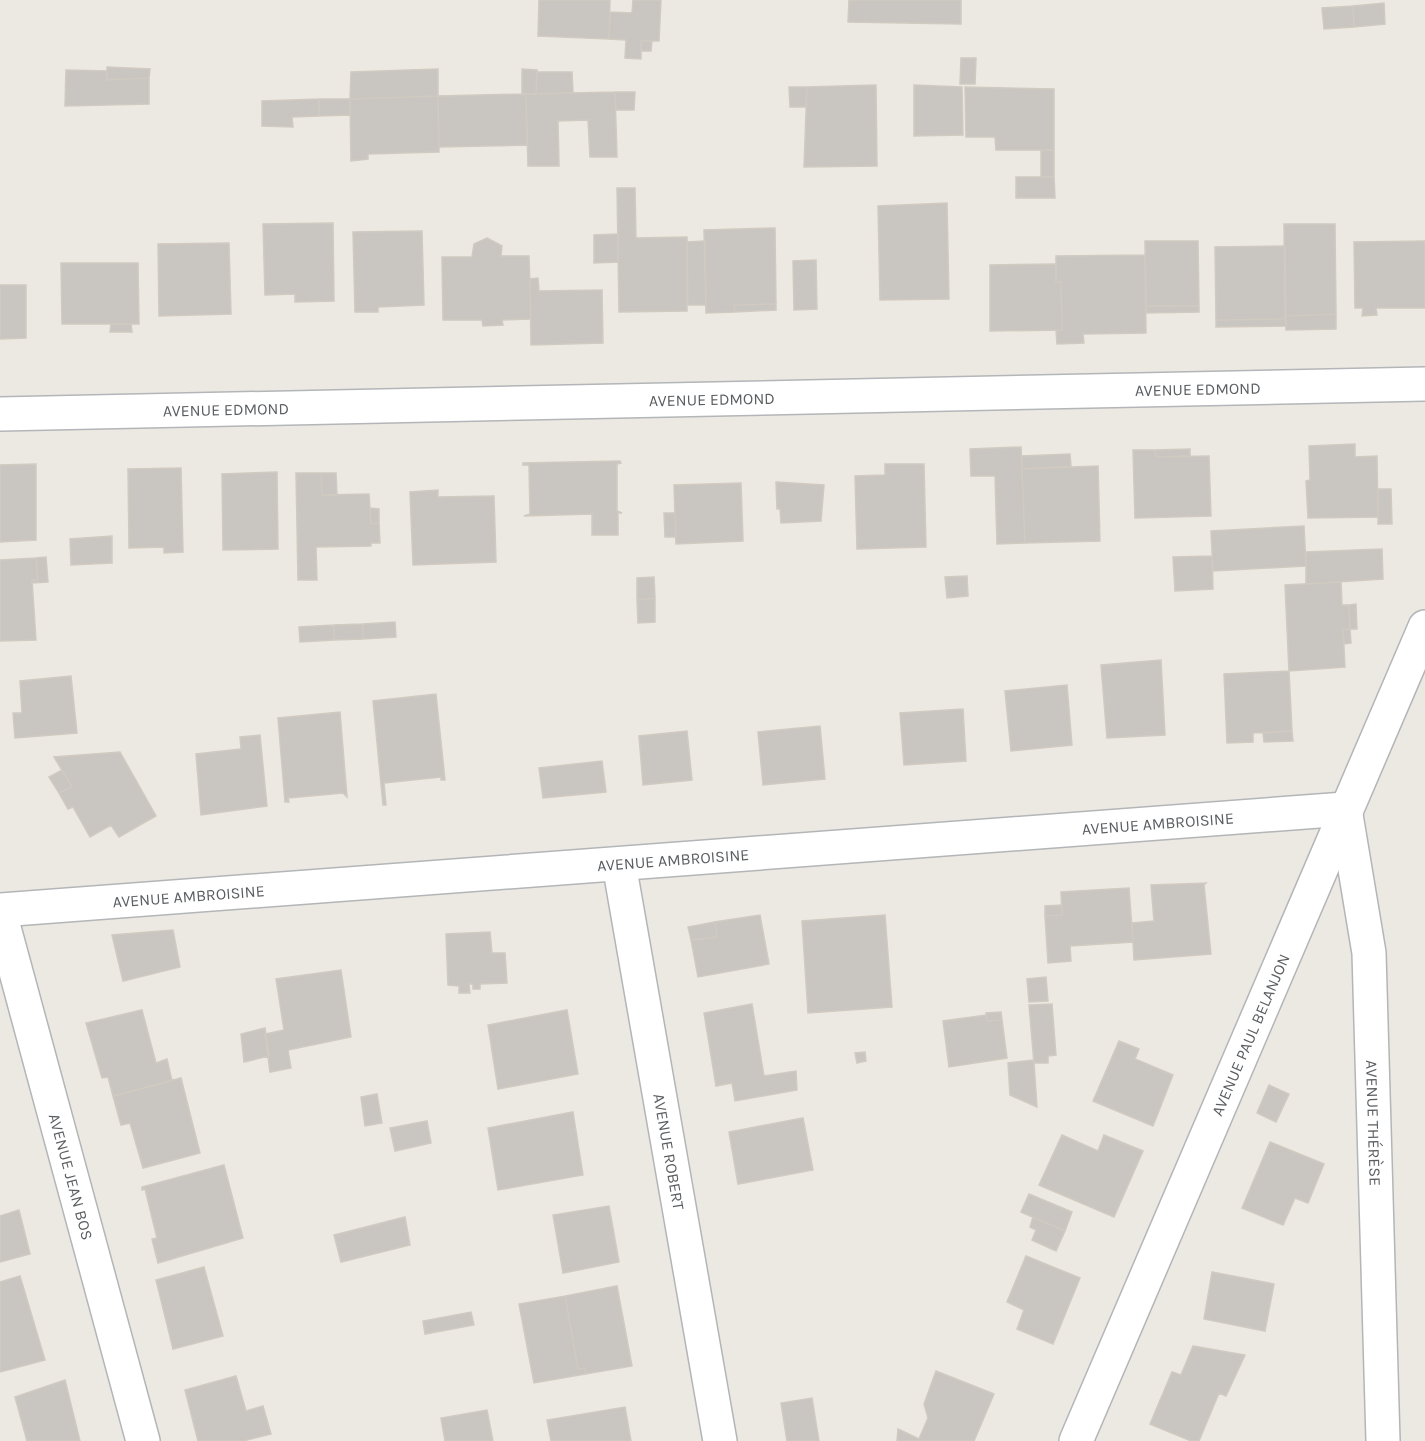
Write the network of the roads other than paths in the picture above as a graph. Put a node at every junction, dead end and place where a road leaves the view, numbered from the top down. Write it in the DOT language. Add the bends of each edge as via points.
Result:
graph roads {
  1 [pos="1425,384"];
  2 [pos="0,414"];
  3 [pos="1425,627"];
  4 [pos="1345,808"];
  5 [pos="619,864"];
  6 [pos="0,911"];
  7 [pos="143,1441"];
  8 [pos="720,1441"];
  9 [pos="1076,1441"];
  10 [pos="1383,1441"];
  1 -- 2 [label="street, AVENUE EDMOND"];
  3 -- 4 [label="street, AVENUE PAUL BELANJON"];
  4 -- 5 [label="street, AVENUE AMBROISINE"];
  4 -- 9 [label="street, AVENUE PAUL BELANJON"];
  4 -- 10 [label="street, AVENUE THÉRÈSE" via="1369,953"];
  5 -- 6 [label="street, AVENUE AMBROISINE"];
  5 -- 8 [label="street, AVENUE ROBERT"];
  6 -- 7 [label="street, AVENUE JEAN BOS"];
}
